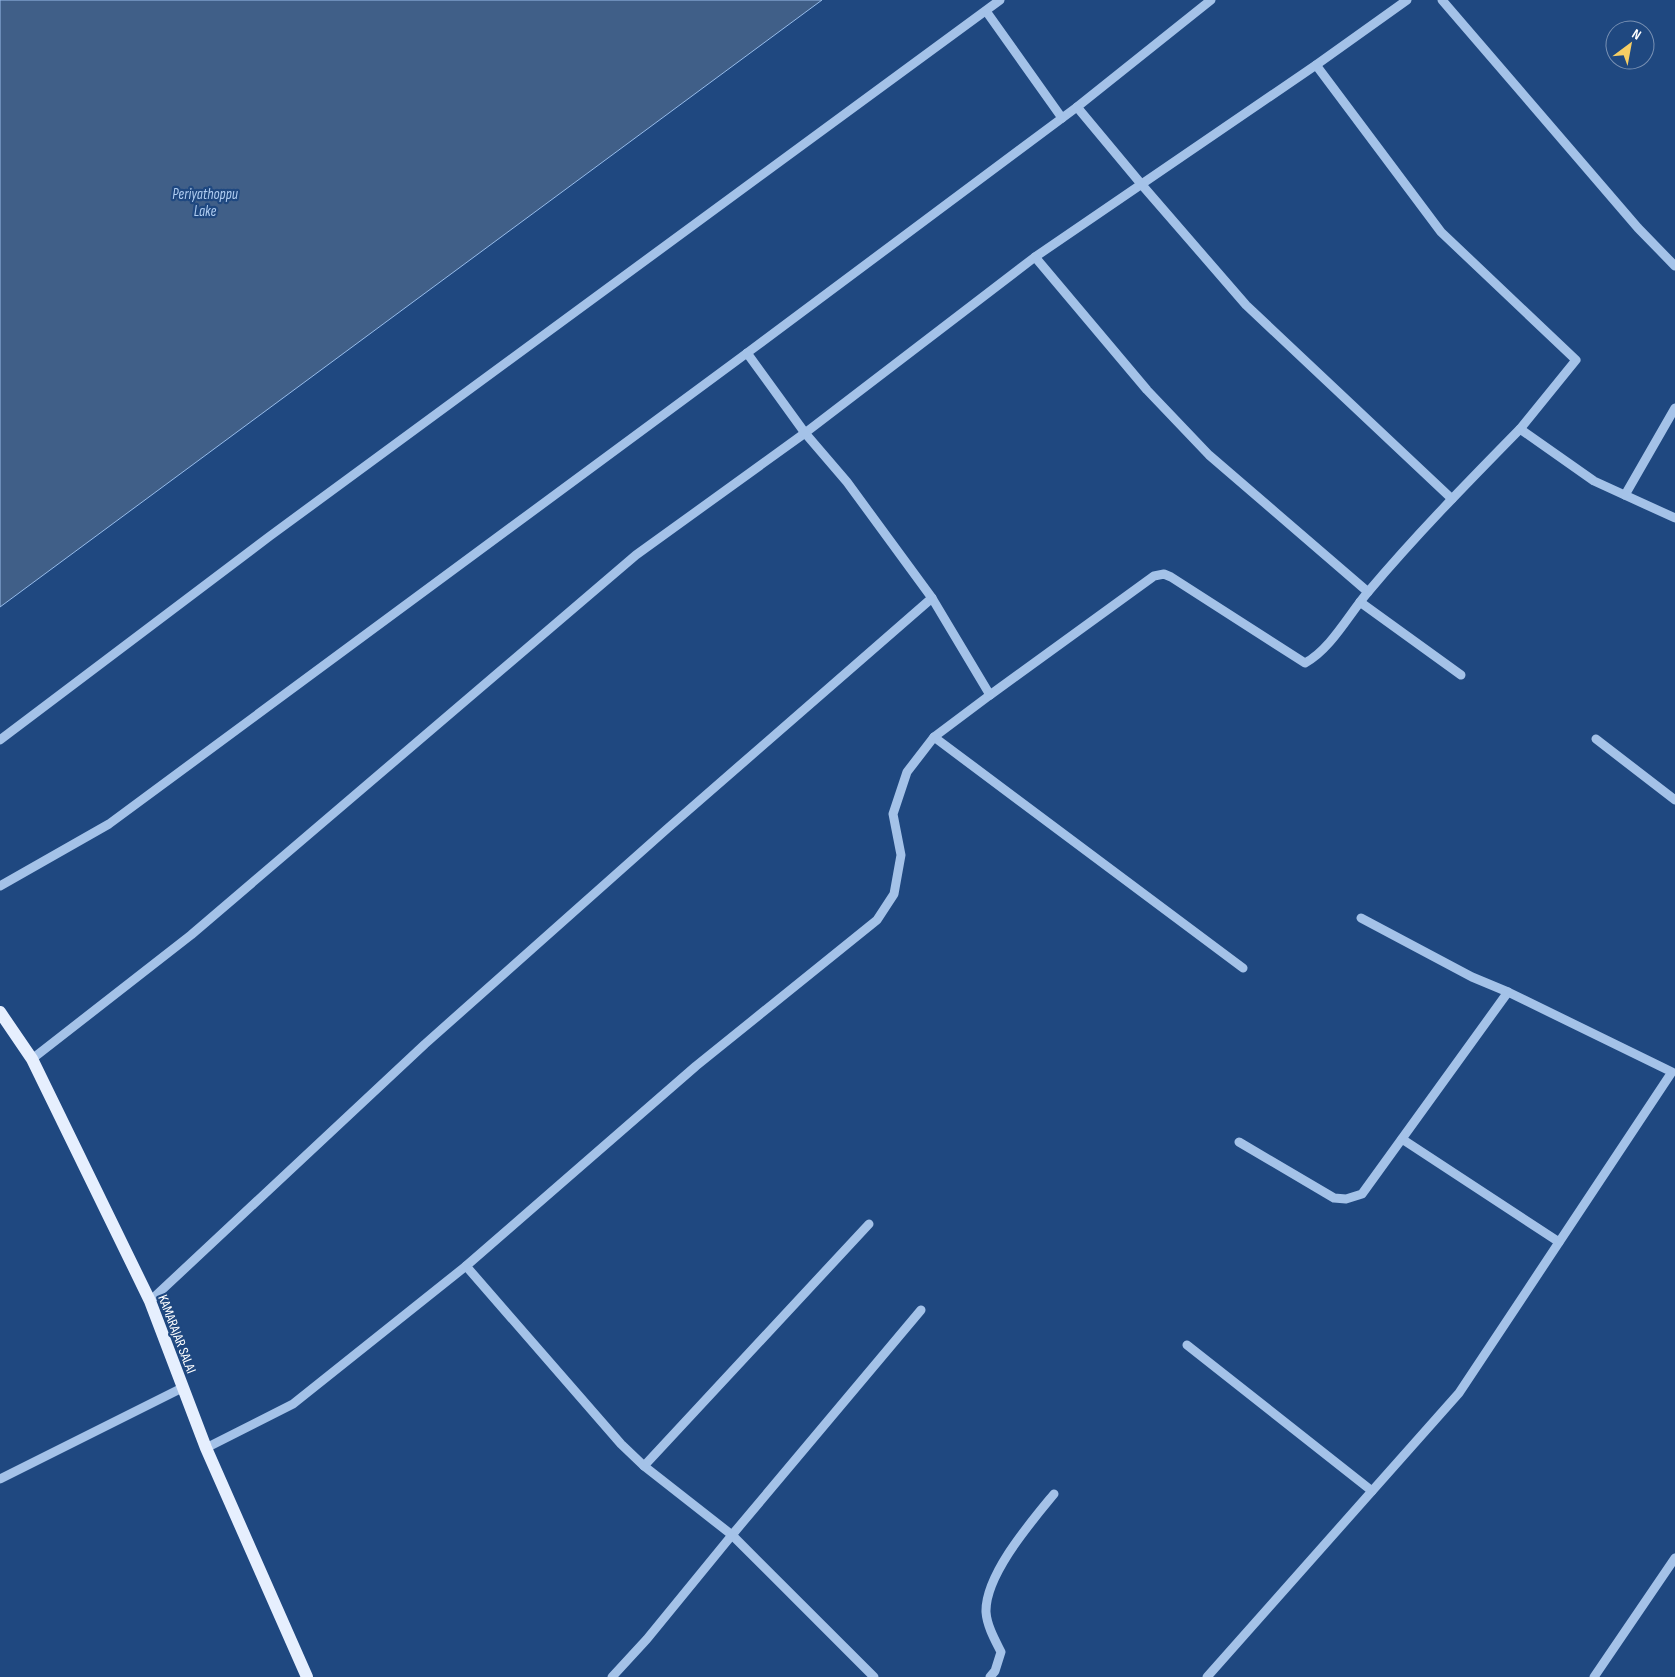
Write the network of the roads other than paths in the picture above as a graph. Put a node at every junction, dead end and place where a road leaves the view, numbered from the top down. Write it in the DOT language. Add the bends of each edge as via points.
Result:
graph roads {
  1 [pos="1000,0"];
  2 [pos="1211,0"];
  3 [pos="1407,0"];
  4 [pos="1442,0"];
  5 [pos="986,11"];
  6 [pos="1316,65"];
  7 [pos="1076,107"];
  8 [pos="1062,118"];
  9 [pos="1142,185"];
  10 [pos="1035,257"];
  11 [pos="1675,266"];
  12 [pos="747,354"];
  13 [pos="1675,408"];
  14 [pos="1520,429"];
  15 [pos="805,433"];
  16 [pos="1625,495"];
  17 [pos="1452,499"];
  18 [pos="1675,518"];
  19 [pos="1368,592"];
  20 [pos="932,598"];
  21 [pos="1360,602"];
  22 [pos="1461,675"];
  23 [pos="990,695"];
  24 [pos="934,737"];
  25 [pos="1596,739"];
  26 [pos="0,740"];
  27 [pos="1675,800"];
  28 [pos="0,886"];
  29 [pos="1361,918"];
  30 [pos="1243,968"];
  31 [pos="1508,992"];
  32 [pos="0,1012"];
  33 [pos="32,1059"];
  34 [pos="1674,1071"];
  35 [pos="1402,1139"];
  36 [pos="1239,1142"];
  37 [pos="868,1224"];
  38 [pos="1559,1242"];
  39 [pos="466,1266"];
  40 [pos="150,1301"];
  41 [pos="921,1310"];
  42 [pos="1187,1345"];
  43 [pos="182,1388"];
  44 [pos="206,1448"];
  45 [pos="644,1466"];
  46 [pos="0,1479"];
  47 [pos="1372,1491"];
  48 [pos="1054,1494"];
  49 [pos="732,1535"];
  50 [pos="1675,1558"];
  51 [pos="307,1677"];
  52 [pos="612,1677"];
  53 [pos="874,1677"];
  54 [pos="990,1677"];
  55 [pos="1207,1677"];
  56 [pos="1594,1677"];
  1 -- 5 [label="street"];
  2 -- 7 [label="street"];
  3 -- 6 [label="street"];
  4 -- 11 [label="street" via="1638,228"];
  5 -- 8 [label="street"];
  5 -- 26 [label="street" via="270,536"];
  6 -- 9 [label="street"];
  6 -- 14 [label="street" via="1441,232 1576,360"];
  7 -- 8 [label="street"];
  7 -- 9 [label="street"];
  8 -- 12 [label="street"];
  9 -- 10 [label="street"];
  9 -- 17 [label="street" via="1246,305"];
  10 -- 15 [label="street"];
  10 -- 19 [label="street" via="1147,390 1209,455"];
  12 -- 15 [label="street"];
  12 -- 28 [label="street" via="109,824"];
  13 -- 16 [label="street"];
  14 -- 16 [label="street" via="1594,481"];
  14 -- 17 [label="street"];
  15 -- 20 [label="street" via="846,482"];
  15 -- 33 [label="street" via="636,555 191,935"];
  16 -- 18 [label="street"];
  17 -- 19 [label="street"];
  19 -- 21 [label="street"];
  20 -- 23 [label="street"];
  20 -- 40 [label="street" via="425,1044"];
  21 -- 22 [label="street"];
  21 -- 23 [label="street" via="1318,656 1305,663 1171,576 1154,576"];
  23 -- 24 [label="street"];
  24 -- 30 [label="street"];
  24 -- 39 [label="street" via="908,772 893,814 901,855 894,894 877,920 696,1066"];
  25 -- 27 [label="street"];
  29 -- 31 [label="street" via="1472,977"];
  31 -- 34 [label="street"];
  31 -- 35 [label="street"];
  32 -- 33 [label="main road, KAMARAJAR SALAI"];
  33 -- 40 [label="main road, KAMARAJAR SALAI"];
  34 -- 38 [label="street"];
  35 -- 36 [label="street" via="1362,1194 1346,1199 1334,1198"];
  35 -- 38 [label="street"];
  37 -- 45 [label="street"];
  38 -- 47 [label="street" via="1459,1393"];
  39 -- 44 [label="street" via="293,1404"];
  39 -- 45 [label="street" via="621,1444"];
  40 -- 43 [label="main road, KAMARAJAR SALAI"];
  41 -- 49 [label="street"];
  42 -- 47 [label="street"];
  43 -- 44 [label="main road, KAMARAJAR SALAI"];
  43 -- 46 [label="street"];
  44 -- 51 [label="main road, KAMARAJAR SALAI"];
  45 -- 49 [label="street"];
  47 -- 55 [label="street"];
  48 -- 54 [label="street" via="1016,1542 990,1590 986,1613 1001,1652"];
  49 -- 52 [label="street"];
  49 -- 53 [label="street"];
  50 -- 56 [label="street"];
}
